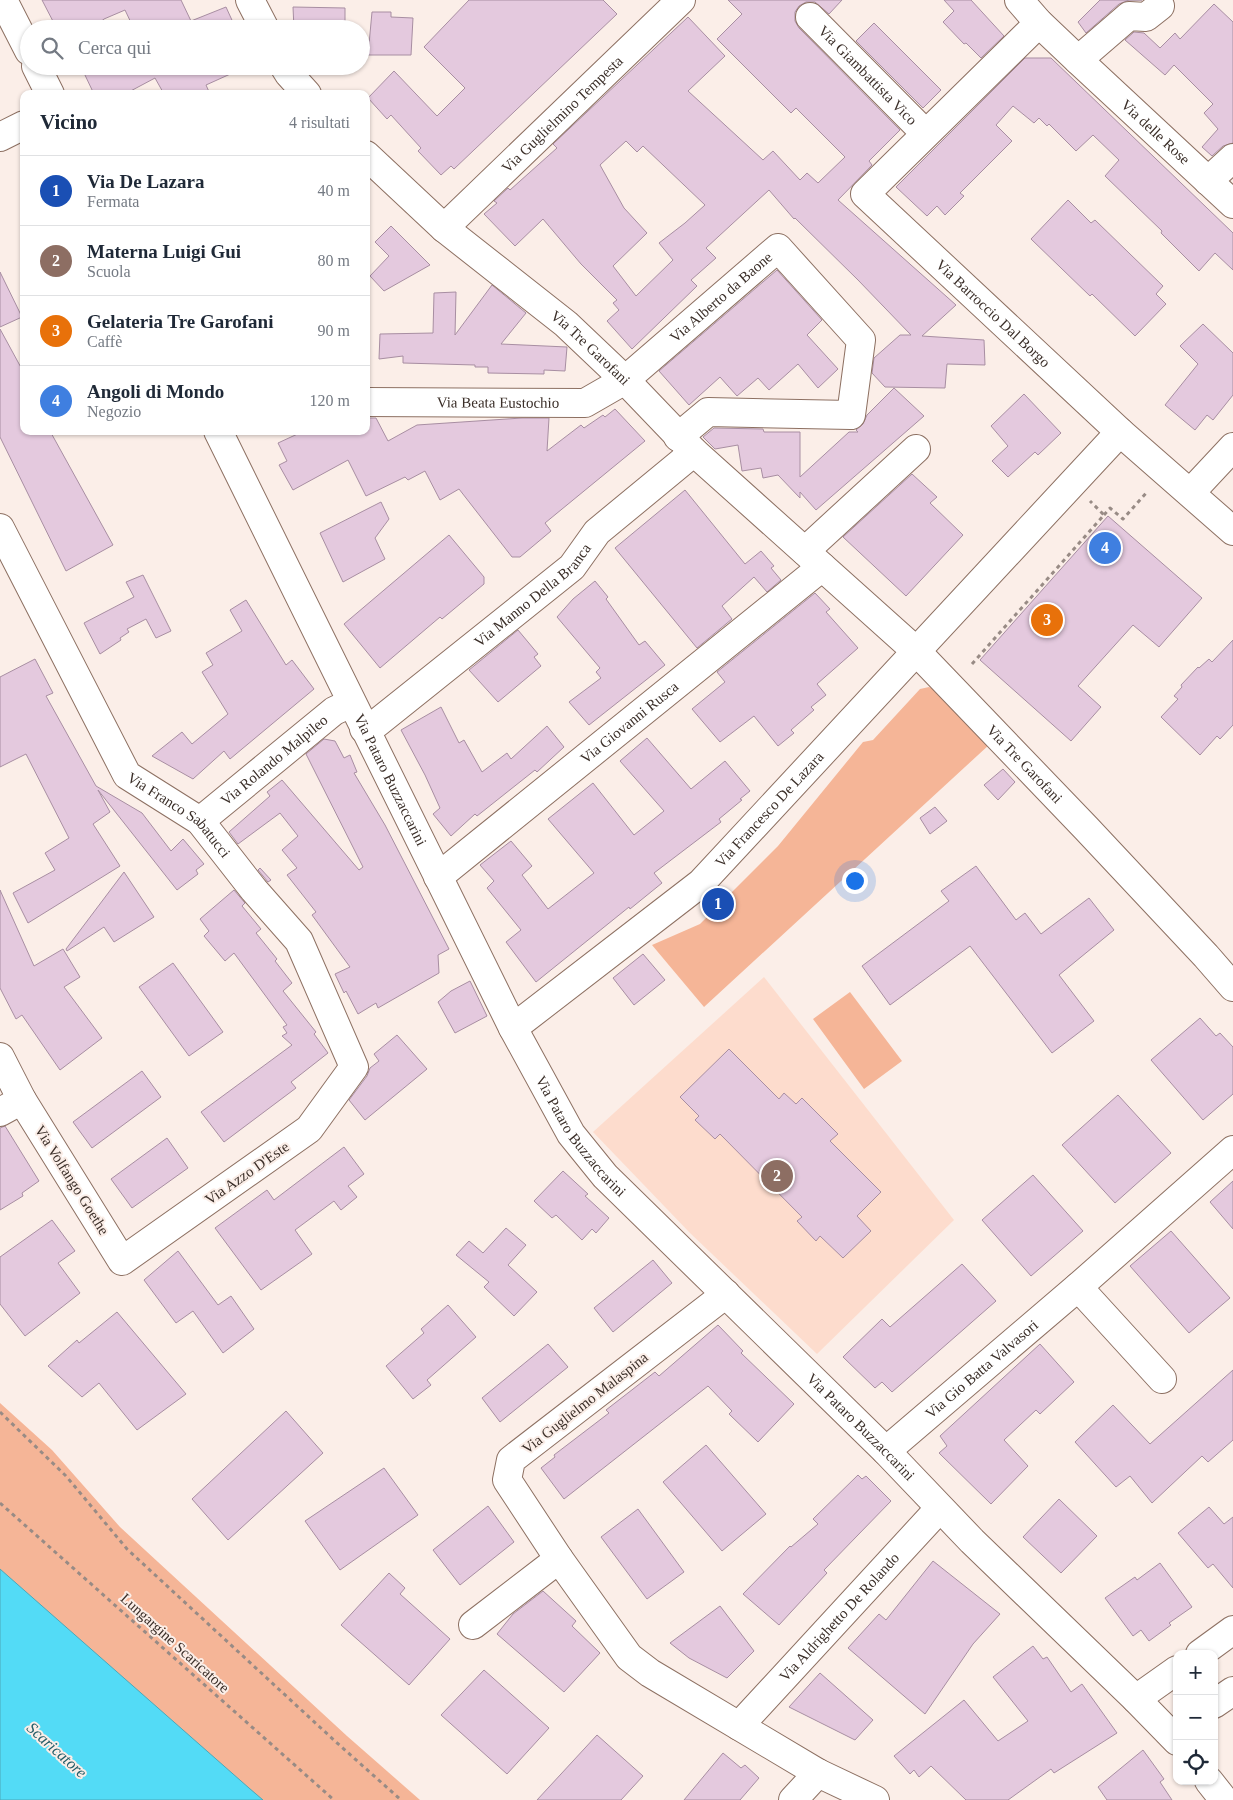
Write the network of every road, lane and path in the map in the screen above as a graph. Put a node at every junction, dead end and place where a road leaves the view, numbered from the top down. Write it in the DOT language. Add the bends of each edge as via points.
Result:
graph roads {
  1 [pos="3,0"];
  2 [pos="250,0"];
  3 [pos="681,0"];
  4 [pos="1019,0"];
  5 [pos="1160,6"];
  6 [pos="810,16"];
  7 [pos="260,20"];
  8 [pos="1040,23"];
  9 [pos="20,34"];
  10 [pos="1078,60"];
  11 [pos="40,75"];
  12 [pos="290,75"];
  13 [pos="48,90"];
  14 [pos="303,90"];
  15 [pos="20,127"];
  16 [pos="926,133"];
  17 [pos="0,137"];
  18 [pos="1233,158"];
  19 [pos="370,159"];
  20 [pos="1208,181"];
  21 [pos="865,194"];
  22 [pos="1233,204"];
  23 [pos="444,228"];
  24 [pos="625,380"];
  25 [pos="370,402"];
  26 [pos="1120,432"];
  27 [pos="220,435"];
  28 [pos="686,445"];
  29 [pos="1233,447"];
  30 [pos="916,449"];
  31 [pos="1072,484"];
  32 [pos="1150,489"];
  33 [pos="1190,492"];
  34 [pos="1104,515"];
  35 [pos="0,528"];
  36 [pos="1233,531"];
  37 [pos="813,559"];
  38 [pos="916,651"];
  39 [pos="972,664"];
  40 [pos="351,703"];
  41 [pos="364,729"];
  42 [pos="200,821"];
  43 [pos="438,877"];
  44 [pos="1233,988"];
  45 [pos="513,1028"];
  46 [pos="0,1057"];
  47 [pos="354,1067"];
  48 [pos="11,1106"];
  49 [pos="1233,1150"];
  50 [pos="122,1260"];
  51 [pos="1078,1287"];
  52 [pos="726,1294"];
  53 [pos="1162,1379"];
  54 [pos="0,1412"];
  55 [pos="886,1451"];
  56 [pos="0,1503"];
  57 [pos="940,1508"];
  58 [pos="559,1559"];
  59 [pos="473,1625"];
  60 [pos="1233,1630"];
  61 [pos="1206,1650"];
  62 [pos="1173,1673"];
  63 [pos="1233,1691"];
  64 [pos="1136,1699"];
  65 [pos="1218,1701"];
  66 [pos="739,1726"];
  67 [pos="1173,1733"];
  68 [pos="818,1773"];
  69 [pos="1212,1785"];
  70 [pos="334,1800"];
  71 [pos="401,1800"];
  72 [pos="793,1800"];
  73 [pos="875,1800"];
  74 [pos="1224,1800"];
  1 -- 9 [label="street"];
  2 -- 7 [label="street"];
  3 -- 23 [label="street, Via Guglielmino Tempesta"];
  4 -- 8 [label="street, Via delle Rose"];
  5 -- 10 [label="street" via="1146,17 1129,16"];
  6 -- 16 [label="street, Via Giambattista Vico"];
  8 -- 10 [label="street, Via delle Rose"];
  8 -- 16 [label="street, Via Giambattista Vico"];
  10 -- 20 [label="street, Via delle Rose"];
  11 -- 13 [label="street"];
  12 -- 14 [label="street"];
  15 -- 17 [label="street"];
  16 -- 21 [label="street, Via Giambattista Vico"];
  18 -- 20 [label="street"];
  19 -- 23 [label="street, Via Tre Garofani"];
  20 -- 22 [label="street, Via delle Rose"];
  21 -- 26 [label="street, Via Barroccio Dal Borgo"];
  23 -- 24 [label="street, Via Tre Garofani" via="566,324"];
  24 -- 25 [label="street, Via Beata Eustochio" via="585,404"];
  24 -- 28 [label="street, Via Tre Garofani"];
  24 -- 28 [label="street, Via Alberto da Baone" via="778,248 861,340 851,415 708,412"];
  26 -- 31 [label="street"];
  26 -- 33 [label="street, Via Barroccio Dal Borgo"];
  27 -- 40 [label="street, Via Pataro Buzzaccarini"];
  28 -- 37 [label="street, Via Tre Garofani"];
  28 -- 41 [label="street, Via Manno Della Branca" via="597,532 572,566 377,723"];
  29 -- 33 [label="street"];
  30 -- 37 [label="street"];
  31 -- 34 [label="path"];
  31 -- 38 [label="street"];
  32 -- 34 [label="path" via="1122,519 1110,508"];
  33 -- 36 [label="street, Via Barroccio Dal Borgo"];
  34 -- 39 [label="path"];
  35 -- 42 [label="street, Via Franco Sabatucci" via="127,775"];
  37 -- 38 [label="street, Via Tre Garofani"];
  37 -- 43 [label="street, Via Giovanni Rusca"];
  38 -- 44 [label="street, Via Tre Garofani" via="1086,828"];
  38 -- 45 [label="street, Via Francesco De Lazara" via="701,883"];
  40 -- 41 [label="street, Via Pataro Buzzaccarini"];
  40 -- 42 [label="street, Via Rolando Malpileo" via="334,711"];
  41 -- 43 [label="street, Via Pataro Buzzaccarini"];
  42 -- 47 [label="street, Via Franco Sabatucci" via="299,941"];
  43 -- 45 [label="street, Via Pataro Buzzaccarini"];
  45 -- 52 [label="street, Via Pataro Buzzaccarini" via="571,1134 606,1176"];
  46 -- 48 [label="street, Via Volfango Goethe"];
  47 -- 50 [label="street, Via Azzo D'Este" via="309,1130"];
  48 -- 50 [label="street, Via Volfango Goethe"];
  49 -- 51 [label="street, Via Gio Batta Valvasori"];
  51 -- 53 [label="street"];
  51 -- 55 [label="street, Via Gio Batta Valvasori"];
  52 -- 55 [label="street, Via Pataro Buzzaccarini"];
  52 -- 58 [label="street, Via Guglielmo Malaspina" via="511,1460 507,1480"];
  54 -- 71 [label="path" via="66,1476 127,1549"];
  55 -- 57 [label="street, Via Pataro Buzzaccarini"];
  56 -- 70 [label="path, Lungargine Scaricatore"];
  57 -- 64 [label="street, Via Pataro Buzzaccarini"];
  57 -- 66 [label="street, Via Aldrighetto De Rolando"];
  58 -- 59 [label="street"];
  58 -- 66 [label="street, Via Guglielmo Malaspina" via="629,1657 650,1674"];
  60 -- 61 [label="street"];
  62 -- 64 [label="street"];
  63 -- 65 [label="street"];
  64 -- 67 [label="street, Via Pataro Buzzaccarini"];
  66 -- 68 [label="street, Via Guglielmo Malaspina"];
  68 -- 72 [label="street"];
  68 -- 73 [label="street, Via Guglielmo Malaspina"];
  69 -- 74 [label="street"];
}
